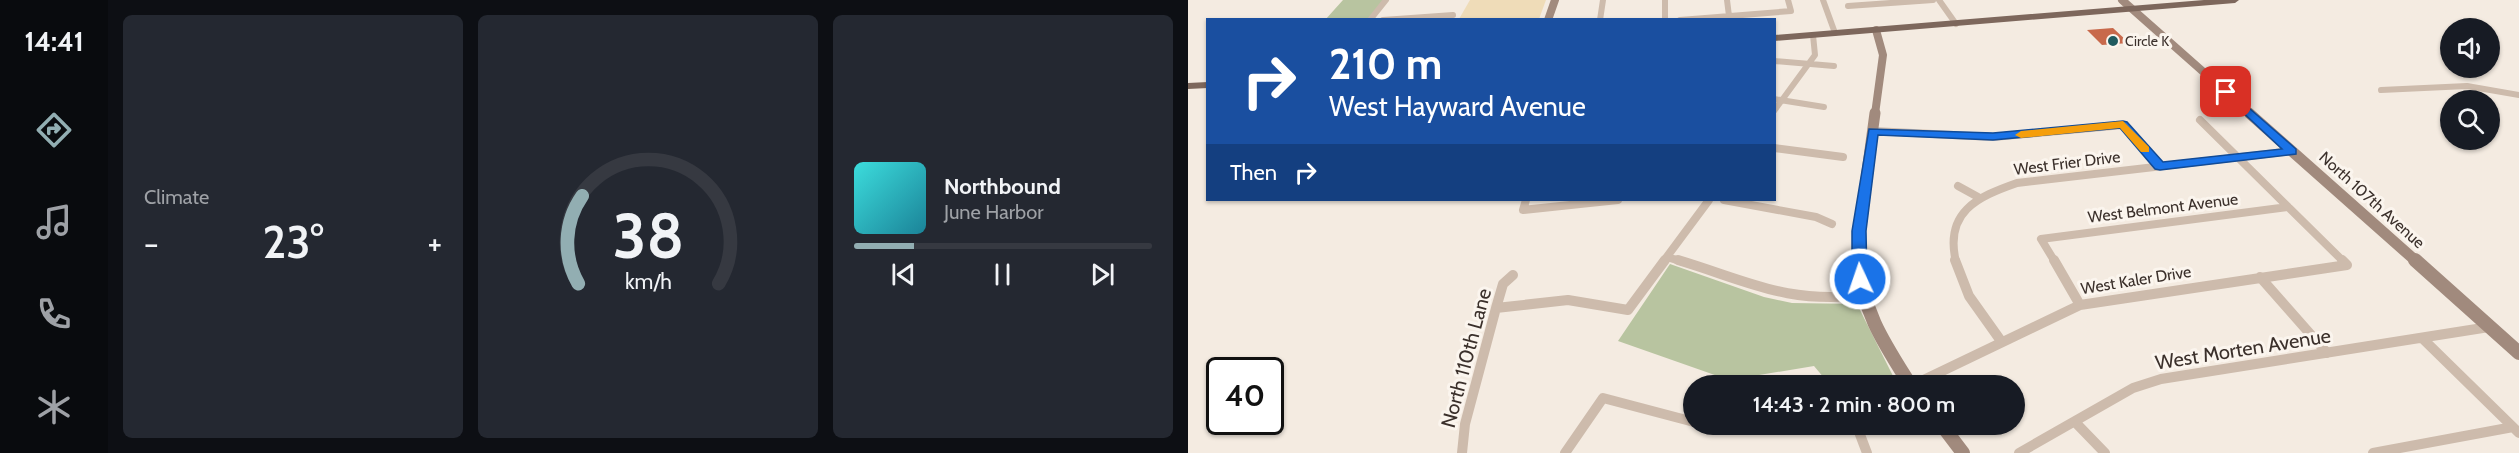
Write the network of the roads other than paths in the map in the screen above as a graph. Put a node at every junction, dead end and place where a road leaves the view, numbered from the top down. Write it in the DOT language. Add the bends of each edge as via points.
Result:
graph roads {
  1 [pos="1386,0"];
  2 [pos="1555,0"];
  3 [pos="1603,0"];
  4 [pos="1665,0"];
  5 [pos="1727,0"];
  6 [pos="1788,0"];
  7 [pos="1823,0"];
  8 [pos="1933,0"];
  9 [pos="1939,0"];
  10 [pos="2122,0"];
  11 [pos="2235,0"];
  12 [pos="1848,6"];
  13 [pos="2133,9"];
  14 [pos="1729,16"];
  15 [pos="1452,17"];
  16 [pos="1372,18"];
  17 [pos="1429,18"];
  18 [pos="1549,18"];
  19 [pos="1600,18"];
  20 [pos="1665,18"];
  21 [pos="1708,18"];
  22 [pos="1956,24"];
  23 [pos="1876,30"];
  24 [pos="1835,33"];
  25 [pos="1813,35"];
  26 [pos="1776,38"];
  27 [pos="1776,61"];
  28 [pos="1810,63"];
  29 [pos="1834,66"];
  30 [pos="1206,85"];
  31 [pos="1188,86"];
  32 [pos="2381,90"];
  33 [pos="2519,95"];
  34 [pos="1776,99"];
  35 [pos="1783,100"];
  36 [pos="1824,107"];
  37 [pos="1776,109"];
  38 [pos="2200,120"];
  39 [pos="1873,131"];
  40 [pos="1776,148"];
  41 [pos="2292,151"];
  42 [pos="1843,157"];
  43 [pos="2238,157"];
  44 [pos="2160,166"];
  45 [pos="1958,186"];
  46 [pos="1978,197"];
  47 [pos="1526,201"];
  48 [pos="1608,201"];
  49 [pos="1707,201"];
  50 [pos="1729,201"];
  51 [pos="2288,207"];
  52 [pos="1832,224"];
  53 [pos="1667,257"];
  54 [pos="1513,275"];
  55 [pos="2260,277"];
  56 [pos="1864,295"];
  57 [pos="2080,305"];
  58 [pos="1496,308"];
  59 [pos="2489,327"];
  60 [pos="2422,338"];
  61 [pos="2001,341"];
  62 [pos="2327,353"];
  63 [pos="2519,354"];
  64 [pos="1904,375"];
  65 [pos="1933,375"];
  66 [pos="1683,419"];
  67 [pos="2075,422"];
  68 [pos="2516,430"];
  69 [pos="1860,435"];
  70 [pos="1949,435"];
  71 [pos="1462,453"];
  72 [pos="1565,453"];
  73 [pos="1867,453"];
  74 [pos="1963,453"];
  75 [pos="2019,453"];
  76 [pos="2105,453"];
  77 [pos="2373,453"];
  1 -- 16 [label="street"];
  2 -- 18 [label="street"];
  3 -- 19 [label="street"];
  4 -- 20 [label="street"];
  5 -- 14 [label="street"];
  6 -- 14 [label="street" via="1791,11"];
  7 -- 24 [label="street"];
  8 -- 12 [label="street"];
  9 -- 22 [label="street"];
  10 -- 13 [label="street, North 107th Avenue"];
  11 -- 13 [label="main road"];
  13 -- 22 [label="main road"];
  13 -- 41 [label="street, North 107th Avenue"];
  14 -- 21 [label="street"];
  15 -- 17 [label="street"];
  22 -- 23 [label="main road"];
  23 -- 24 [label="main road"];
  23 -- 39 [label="street" via="1883,50"];
  24 -- 25 [label="main road"];
  25 -- 26 [label="main road"];
  25 -- 28 [label="street" via="1816,51"];
  27 -- 28 [label="street"];
  28 -- 29 [label="street"];
  28 -- 35 [label="street"];
  30 -- 31 [label="main road"];
  32 -- 33 [label="street" via="2448,83 2491,87"];
  34 -- 35 [label="street"];
  35 -- 36 [label="street"];
  35 -- 37 [label="street"];
  38 -- 43 [label="street"];
  39 -- 44 [label="street" via="1993,137 2123,125"];
  39 -- 56 [label="street" via="1859,231"];
  40 -- 42 [label="street"];
  41 -- 43 [label="street, West Frier Drive"];
  41 -- 59 [label="street, North 107th Avenue"];
  43 -- 44 [label="street, West Frier Drive"];
  43 -- 51 [label="street"];
  44 -- 46 [label="street, West Frier Drive" via="2017,183"];
  45 -- 46 [label="street"];
  46 -- 61 [label="street" via="1956,220 1950,241 1968,296"];
  47 -- 48 [label="street" via="1523,210"];
  49 -- 53 [label="street"];
  50 -- 52 [label="street" via="1816,217"];
  51 -- 55 [label="street, West Kaler Drive" via="2348,265"];
  51 -- 57 [label="street, West Belmont Avenue" via="2041,239"];
  53 -- 56 [label="street" via="1778,295 1816,300"];
  53 -- 58 [label="street" via="1628,309 1568,300"];
  54 -- 58 [label="street, North 110th Lane" via="1503,284"];
  55 -- 57 [label="street, West Kaler Drive"];
  55 -- 62 [label="street"];
  56 -- 64 [label="street" via="1879,338"];
  57 -- 61 [label="street, West Kaler Drive"];
  58 -- 71 [label="street, North 110th Lane" via="1465,424"];
  59 -- 60 [label="street, West Morten Avenue"];
  59 -- 63 [label="street, North 107th Avenue"];
  60 -- 62 [label="street, West Morten Avenue"];
  60 -- 68 [label="street"];
  61 -- 65 [label="street, West Kaler Drive"];
  62 -- 67 [label="street, West Morten Avenue" via="2161,379 2133,388"];
  66 -- 72 [label="street" via="1603,398"];
  67 -- 75 [label="street, West Morten Avenue"];
  67 -- 76 [label="street"];
  68 -- 77 [label="street"];
  69 -- 73 [label="street"];
  70 -- 74 [label="street"];
}
